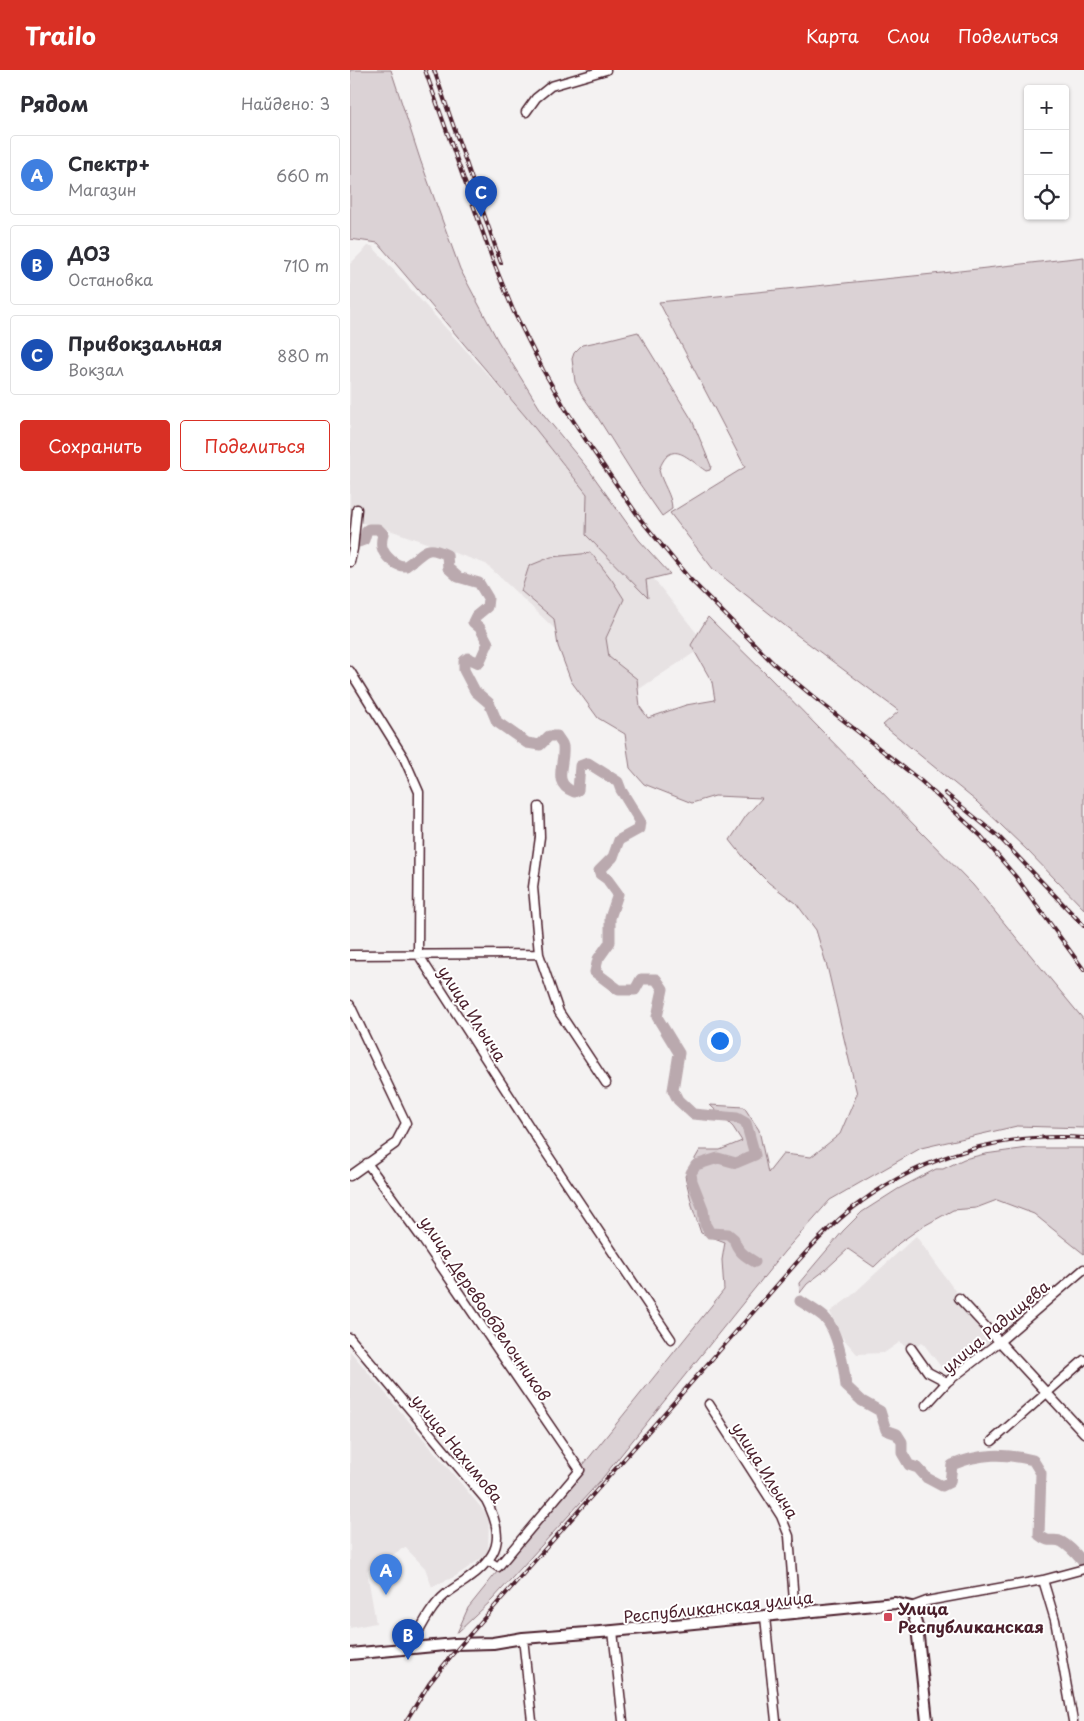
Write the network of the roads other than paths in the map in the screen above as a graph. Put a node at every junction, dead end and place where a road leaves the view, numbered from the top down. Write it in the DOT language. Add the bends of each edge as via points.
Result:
graph roads {
  1 [pos="606,70"];
  2 [pos="526,112"];
  3 [pos="358,508"];
  4 [pos="350,562"];
  5 [pos="350,671"];
  6 [pos="539,807"];
  7 [pos="418,954"];
  8 [pos="539,954"];
  9 [pos="350,955"];
  10 [pos="350,1005"];
  11 [pos="606,1083"];
  12 [pos="367,1163"];
  13 [pos="350,1176"];
  14 [pos="1084,1269"];
  15 [pos="959,1298"];
  16 [pos="350,1338"];
  17 [pos="671,1340"];
  18 [pos="999,1342"];
  19 [pos="911,1348"];
  20 [pos="1084,1360"];
  21 [pos="947,1382"];
  22 [pos="1047,1392"];
  23 [pos="709,1404"];
  24 [pos="926,1405"];
  25 [pos="1084,1433"];
  26 [pos="992,1440"];
  27 [pos="489,1561"];
  28 [pos="1084,1569"];
  29 [pos="1043,1580"];
  30 [pos="911,1607"];
  31 [pos="795,1614"];
  32 [pos="765,1617"];
  33 [pos="613,1631"];
  34 [pos="523,1638"];
  35 [pos="410,1648"];
  36 [pos="350,1654"];
  37 [pos="532,1721"];
  38 [pos="623,1721"];
  39 [pos="776,1721"];
  40 [pos="927,1721"];
  41 [pos="1073,1721"];
  1 -- 2 [label="street" via="551,86"];
  3 -- 4 [label="street"];
  5 -- 7 [label="street" via="404,758 419,792"];
  6 -- 8 [label="street" via="540,836 533,887"];
  7 -- 8 [label="street"];
  7 -- 9 [label="street"];
  7 -- 17 [label="street, улица Ильича"];
  8 -- 11 [label="street" via="559,1012"];
  10 -- 12 [label="street" via="406,1123 395,1144"];
  12 -- 13 [label="street"];
  12 -- 27 [label="street, улица Деревообделочников" via="580,1470 498,1567"];
  14 -- 18 [label="street, улица Радищева"];
  15 -- 18 [label="street"];
  16 -- 27 [label="street, улица Нахимова" via="486,1500 494,1516 497,1538"];
  18 -- 21 [label="street, улица Радищева"];
  18 -- 22 [label="street"];
  19 -- 21 [label="street" via="928,1372"];
  20 -- 22 [label="street"];
  21 -- 24 [label="street, улица Радищева"];
  22 -- 25 [label="street"];
  22 -- 26 [label="street"];
  23 -- 31 [label="street, улица Ильича" via="787,1530"];
  27 -- 35 [label="street, улица Нахимова" via="439,1600"];
  28 -- 29 [label="street, Республиканская улица"];
  29 -- 30 [label="street, Республиканская улица" via="927,1601"];
  29 -- 41 [label="street" via="1055,1620"];
  30 -- 31 [label="main road, Республиканская улица" via="896,1604"];
  30 -- 40 [label="main road" via="917,1627"];
  31 -- 32 [label="main road, Республиканская улица"];
  32 -- 33 [label="main road, Республиканская улица"];
  32 -- 39 [label="street"];
  33 -- 34 [label="main road, Республиканская улица"];
  33 -- 38 [label="street"];
  34 -- 35 [label="main road, Республиканская улица"];
  34 -- 37 [label="street"];
  35 -- 36 [label="main road, Республиканская улица"];
}
